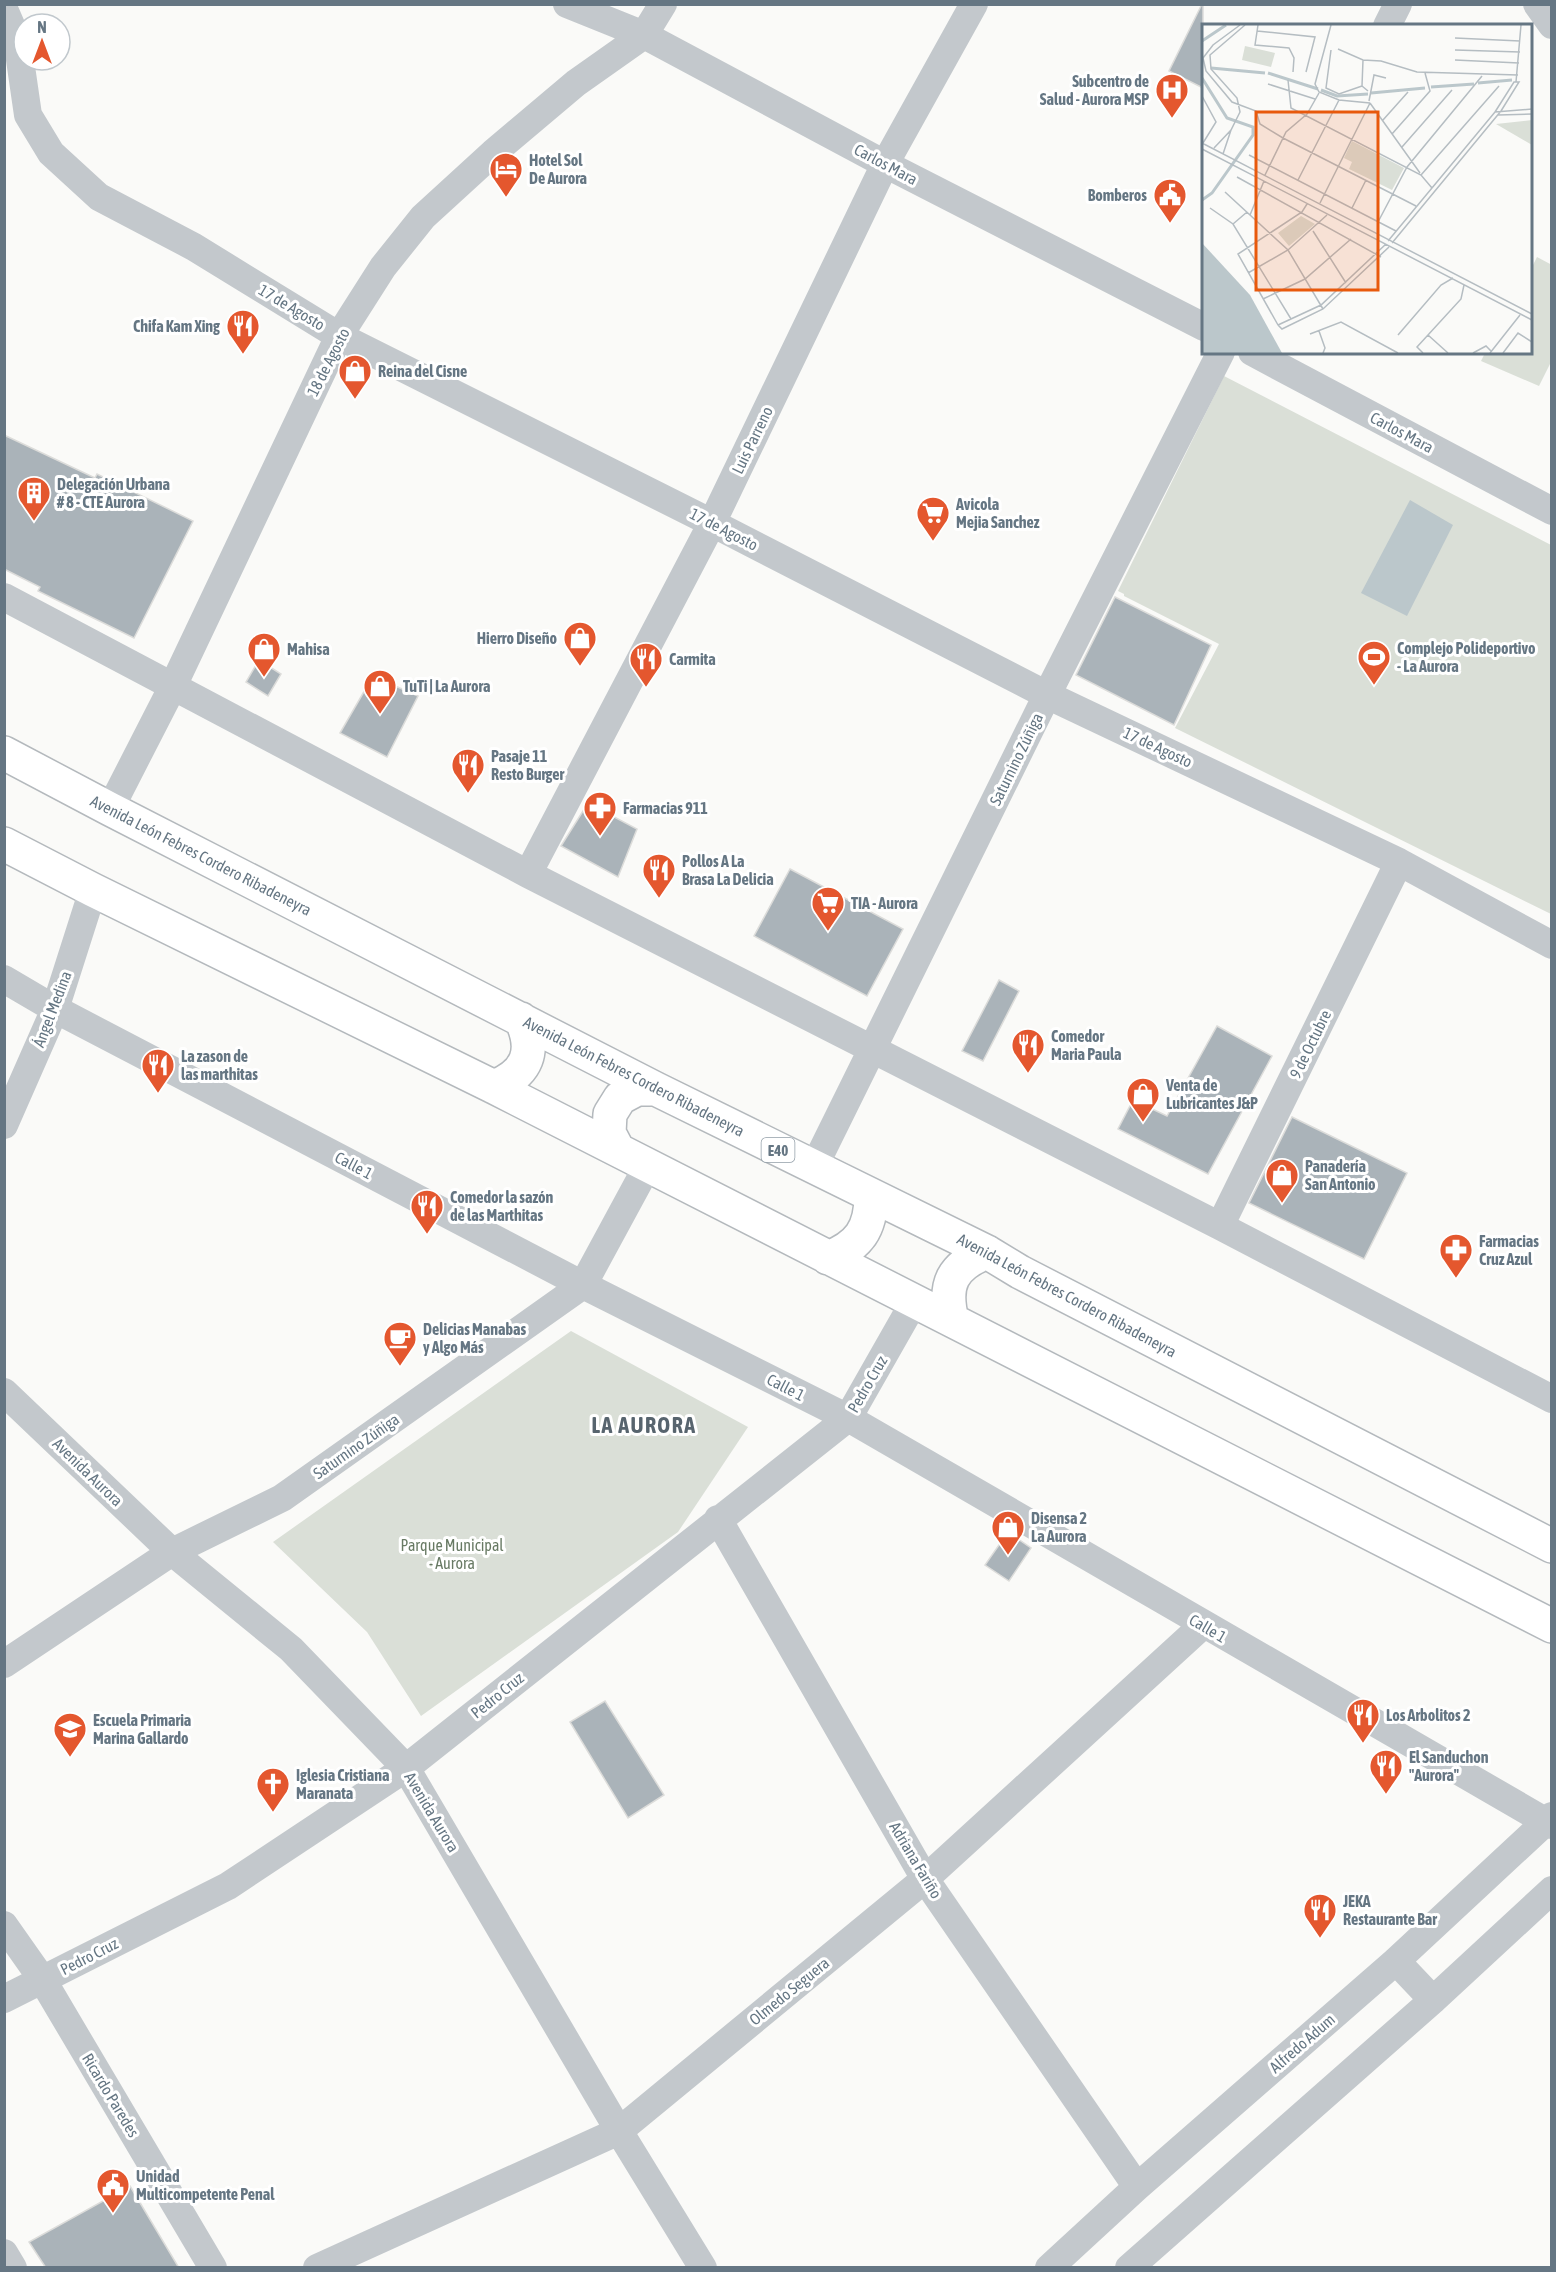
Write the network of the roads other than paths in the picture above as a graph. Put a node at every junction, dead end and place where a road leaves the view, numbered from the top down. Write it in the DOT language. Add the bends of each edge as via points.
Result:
graph roads {
  1 [pos="567,4"];
  2 [pos="663,4"];
  3 [pos="974,4"];
  4 [pos="1398,4"];
  5 [pos="1537,4"];
  6 [pos="4,9"];
  7 [pos="1388,24"];
  8 [pos="1551,25"];
  9 [pos="644,35"];
  10 [pos="885,164"];
  11 [pos="1202,326"];
  12 [pos="339,336"];
  13 [pos="1220,354"];
  14 [pos="1256,354"];
  15 [pos="1551,511"];
  16 [pos="712,523"];
  17 [pos="4,597"];
  18 [pos="173,686"];
  19 [pos="1047,695"];
  20 [pos="4,753"];
  21 [pos="110,809"];
  22 [pos="4,844"];
  23 [pos="1399,862"];
  24 [pos="528,874"];
  25 [pos="93,890"];
  26 [pos="1551,945"];
  27 [pos="4,979"];
  28 [pos="55,1010"];
  29 [pos="521,1019"];
  30 [pos="872,1049"];
  31 [pos="494,1087"];
  32 [pos="656,1089"];
  33 [pos="4,1125"];
  34 [pos="618,1150"];
  35 [pos="648,1165"];
  36 [pos="814,1167"];
  37 [pos="871,1196"];
  38 [pos="1220,1226"];
  39 [pos="987,1252"];
  40 [pos="828,1258"];
  41 [pos="584,1286"];
  42 [pos="914,1302"];
  43 [pos="952,1320"];
  44 [pos="4,1392"];
  45 [pos="1551,1399"];
  46 [pos="848,1418"];
  47 [pos="718,1519"];
  48 [pos="1551,1546"];
  49 [pos="172,1552"];
  50 [pos="1203,1625"];
  51 [pos="1551,1626"];
  52 [pos="4,1664"];
  53 [pos="406,1768"];
  54 [pos="1550,1821"];
  55 [pos="925,1879"];
  56 [pos="1551,1890"];
  57 [pos="4,1925"];
  58 [pos="1396,1961"];
  59 [pos="42,1979"];
  60 [pos="4,1999"];
  61 [pos="1433,2000"];
  62 [pos="619,2131"];
  63 [pos="1137,2187"];
  64 [pos="4,2253"];
  65 [pos="13,2268"];
  66 [pos="213,2268"];
  67 [pos="317,2268"];
  68 [pos="703,2268"];
  69 [pos="1049,2268"];
  70 [pos="1129,2268"];
  1 -- 9 [label="street, Carlos Mara"];
  2 -- 9 [label="street, 18 de Agosto"];
  3 -- 10 [label="street, Luis Parreno"];
  4 -- 7 [label="street"];
  5 -- 8 [label="street"];
  6 -- 12 [label="street, 17 de Agosto" via="17,39 28,115 51,153 99,197 194,247"];
  9 -- 10 [label="street, Carlos Mara"];
  9 -- 12 [label="street, 18 de Agosto" via="576,83 423,217 383,267"];
  10 -- 11 [label="street, Carlos Mara"];
  10 -- 16 [label="street, Luis Parreno"];
  12 -- 16 [label="street, 17 de Agosto"];
  12 -- 18 [label="street, 18 de Agosto"];
  13 -- 19 [label="street, Saturnino Zúñiga"];
  14 -- 15 [label="street, Carlos Mara"];
  16 -- 19 [label="street, 17 de Agosto"];
  16 -- 24 [label="street, Luis Parreno"];
  17 -- 18 [label="street"];
  18 -- 21 [label="street, 18 de Agosto"];
  18 -- 24 [label="street"];
  19 -- 23 [label="street, 17 de Agosto"];
  19 -- 30 [label="street, Saturnino Zúñiga"];
  20 -- 21 [label="highway, Avenida León Febres Cordero Ribadeneyra / E40"];
  21 -- 29 [label="highway, Avenida León Febres Cordero Ribadeneyra / E40"];
  22 -- 25 [label="highway"];
  23 -- 26 [label="street, 17 de Agosto"];
  23 -- 38 [label="street, 9 de Octubre"];
  24 -- 30 [label="street"];
  25 -- 28 [label="street, Ángel Medina"];
  25 -- 31 [label="highway"];
  27 -- 28 [label="street, Calle 1"];
  28 -- 33 [label="street, Ángel Medina"];
  28 -- 41 [label="street, Calle 1"];
  29 -- 31 [label="highway" via="528,1035 529,1052 522,1068 510,1080"];
  29 -- 32 [label="highway, Avenida León Febres Cordero Ribadeneyra / E40"];
  30 -- 36 [label="street, Saturnino Zúñiga"];
  30 -- 38 [label="street"];
  31 -- 34 [label="highway"];
  32 -- 34 [label="highway" via="637,1089 620,1098 610,1114 609,1133"];
  32 -- 36 [label="highway, Avenida León Febres Cordero Ribadeneyra / E40"];
  34 -- 35 [label="highway"];
  35 -- 40 [label="highway"];
  35 -- 41 [label="street, Saturnino Zúñiga"];
  36 -- 37 [label="highway, Avenida León Febres Cordero Ribadeneyra / E40"];
  37 -- 39 [label="highway, Avenida León Febres Cordero Ribadeneyra / E40"];
  37 -- 40 [label="highway" via="866,1228 843,1252"];
  38 -- 45 [label="street"];
  39 -- 43 [label="highway" via="964,1264 950,1285 947,1302"];
  39 -- 48 [label="highway, Avenida León Febres Cordero Ribadeneyra / E40"];
  40 -- 42 [label="highway"];
  41 -- 46 [label="street, Calle 1"];
  41 -- 49 [label="street, Saturnino Zúñiga" via="282,1498"];
  42 -- 43 [label="highway"];
  42 -- 46 [label="street, Pedro Cruz"];
  43 -- 51 [label="highway"];
  44 -- 49 [label="street, Avenida Aurora"];
  46 -- 47 [label="street, Pedro Cruz"];
  46 -- 50 [label="street, Calle 1"];
  47 -- 53 [label="street, Pedro Cruz"];
  47 -- 55 [label="street, Adriana Fariño"];
  49 -- 52 [label="street, Saturnino Zúñiga"];
  49 -- 53 [label="street, Avenida Aurora" via="291,1649"];
  50 -- 54 [label="street, Calle 1"];
  50 -- 55 [label="street, Olmedo Seguera"];
  53 -- 59 [label="street, Pedro Cruz" via="228,1886"];
  53 -- 62 [label="street, Avenida Aurora"];
  54 -- 58 [label="street, Alfredo Adum"];
  55 -- 62 [label="street, Olmedo Seguera"];
  55 -- 63 [label="street, Adriana Fariño"];
  56 -- 61 [label="street"];
  57 -- 59 [label="street, Ricardo Paredes"];
  58 -- 61 [label="street"];
  58 -- 63 [label="street, Alfredo Adum"];
  59 -- 60 [label="street, Pedro Cruz"];
  59 -- 66 [label="street, Ricardo Paredes"];
  61 -- 70 [label="street"];
  62 -- 67 [label="street, Olmedo Seguera"];
  62 -- 68 [label="street, Avenida Aurora"];
  63 -- 69 [label="street, Alfredo Adum"];
  64 -- 65 [label="street"];
}
